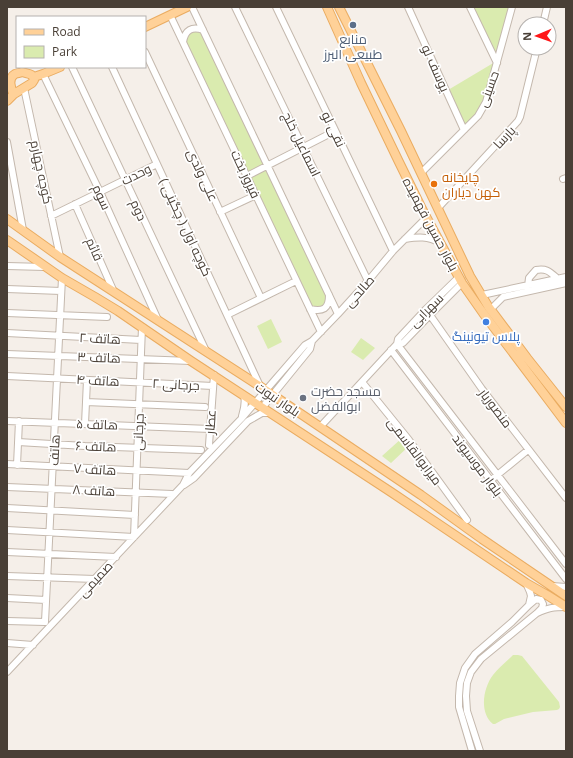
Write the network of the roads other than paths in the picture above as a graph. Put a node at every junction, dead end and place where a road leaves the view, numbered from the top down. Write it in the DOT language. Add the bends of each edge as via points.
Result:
graph roads {
  1 [pos="186,7"];
  2 [pos="192,7"];
  3 [pos="235,7"];
  4 [pos="276,7"];
  5 [pos="327,7"];
  6 [pos="339,7"];
  7 [pos="408,7"];
  8 [pos="470,7"];
  9 [pos="512,7"];
  10 [pos="170,15"];
  11 [pos="146,27"];
  12 [pos="203,30"];
  13 [pos="183,42"];
  14 [pos="146,54"];
  15 [pos="535,56"];
  16 [pos="497,63"];
  17 [pos="58,68"];
  18 [pos="72,68"];
  19 [pos="112,68"];
  20 [pos="7,71"];
  21 [pos="16,73"];
  22 [pos="43,74"];
  23 [pos="374,76"];
  24 [pos="34,77"];
  25 [pos="361,82"];
  26 [pos="24,88"];
  27 [pos="14,94"];
  28 [pos="383,95"];
  29 [pos="7,101"];
  30 [pos="370,101"];
  31 [pos="464,130"];
  32 [pos="335,131"];
  33 [pos="7,142"];
  34 [pos="303,147"];
  35 [pos="157,164"];
  36 [pos="268,165"];
  37 [pos="421,173"];
  38 [pos="247,176"];
  39 [pos="125,180"];
  40 [pos="100,192"];
  41 [pos="256,195"];
  42 [pos="75,204"];
  43 [pos="438,208"];
  44 [pos="220,212"];
  45 [pos="51,216"];
  46 [pos="427,217"];
  47 [pos="7,219"];
  48 [pos="23,230"];
  49 [pos="7,240"];
  50 [pos="405,240"];
  51 [pos="441,244"];
  52 [pos="393,252"];
  53 [pos="60,257"];
  54 [pos="7,266"];
  55 [pos="46,267"];
  56 [pos="566,277"];
  57 [pos="62,278"];
  58 [pos="558,279"];
  59 [pos="461,280"];
  60 [pos="296,281"];
  61 [pos="368,282"];
  62 [pos="566,283"];
  63 [pos="104,285"];
  64 [pos="528,286"];
  65 [pos="7,289"];
  66 [pos="61,291"];
  67 [pos="114,293"];
  68 [pos="330,295"];
  69 [pos="482,295"];
  70 [pos="96,297"];
  71 [pos="261,298"];
  72 [pos="310,309"];
  73 [pos="491,309"];
  74 [pos="7,313"];
  75 [pos="338,314"];
  76 [pos="60,315"];
  77 [pos="227,315"];
  78 [pos="430,315"];
  79 [pos="107,317"];
  80 [pos="158,320"];
  81 [pos="142,327"];
  82 [pos="321,332"];
  83 [pos="7,333"];
  84 [pos="59,336"];
  85 [pos="141,340"];
  86 [pos="397,344"];
  87 [pos="392,350"];
  88 [pos="206,352"];
  89 [pos="7,354"];
  90 [pos="58,356"];
  91 [pos="141,359"];
  92 [pos="191,361"];
  93 [pos="214,375"];
  94 [pos="7,376"];
  95 [pos="57,378"];
  96 [pos="88,380"];
  97 [pos="140,382"];
  98 [pos="362,382"];
  99 [pos="213,386"];
  100 [pos="266,391"];
  101 [pos="244,396"];
  102 [pos="86,402"];
  103 [pos="139,404"];
  104 [pos="258,405"];
  105 [pos="205,407"];
  106 [pos="566,407"];
  107 [pos="270,413"];
  108 [pos="241,419"];
  109 [pos="7,420"];
  110 [pos="19,421"];
  111 [pos="55,422"];
  112 [pos="566,422"];
  113 [pos="85,424"];
  114 [pos="138,426"];
  115 [pos="320,427"];
  116 [pos="210,429"];
  117 [pos="18,442"];
  118 [pos="54,444"];
  119 [pos="209,445"];
  120 [pos="138,448"];
  121 [pos="201,450"];
  122 [pos="528,450"];
  123 [pos="7,464"];
  124 [pos="17,465"];
  125 [pos="53,466"];
  126 [pos="137,471"];
  127 [pos="188,473"];
  128 [pos="497,474"];
  129 [pos="399,480"];
  130 [pos="490,480"];
  131 [pos="183,485"];
  132 [pos="7,486"];
  133 [pos="52,488"];
  134 [pos="136,492"];
  135 [pos="391,492"];
  136 [pos="172,494"];
  137 [pos="422,495"];
  138 [pos="566,498"];
  139 [pos="7,508"];
  140 [pos="414,508"];
  141 [pos="51,511"];
  142 [pos="135,515"];
  143 [pos="467,520"];
  144 [pos="7,530"];
  145 [pos="50,533"];
  146 [pos="134,537"];
  147 [pos="7,552"];
  148 [pos="49,554"];
  149 [pos="116,557"];
  150 [pos="566,564"];
  151 [pos="7,576"];
  152 [pos="48,578"];
  153 [pos="94,579"];
  154 [pos="566,579"];
  155 [pos="526,583"];
  156 [pos="551,586"];
  157 [pos="566,586"];
  158 [pos="566,596"];
  159 [pos="7,598"];
  160 [pos="46,600"];
  161 [pos="528,605"];
  162 [pos="566,607"];
  163 [pos="537,613"];
  164 [pos="7,621"];
  165 [pos="48,624"];
  166 [pos="7,643"];
  167 [pos="33,645"];
  168 [pos="14,665"];
  169 [pos="7,666"];
  170 [pos="7,672"];
  171 [pos="472,751"];
  172 [pos="480,751"];
  1 -- 10 [label="main road"];
  2 -- 12 [label="street, فیروز بخت"];
  3 -- 34 [label="street, اسماعیل خلج"];
  4 -- 32 [label="street, نقی لو"];
  5 -- 25 [label="main road, بلوار حسین فهمیده"];
  6 -- 23 [label="main road, بلوار حسین فهمیده"];
  7 -- 31 [label="street, یوسف لو"];
  8 -- 16 [label="street"];
  9 -- 16 [label="street, حسینی"];
  10 -- 11 [label="main road"];
  10 -- 13 [label="street, فیروز بخت"];
  12 -- 13 [label="street" via="192,29 184,36"];
  12 -- 36 [label="street, فیروز بخت"];
  13 -- 38 [label="street, فیروز بخت"];
  14 -- 44 [label="street, علی ولدی"];
  15 -- 43 [label="street, پارسا" via="518,121"];
  16 -- 31 [label="street, حسینی" via="486,102 478,116"];
  17 -- 22 [label="main road"];
  18 -- 39 [label="street, دوم"];
  19 -- 35 [label="street, کوچه اول ( چگینی )"];
  20 -- 21 [label="main road"];
  21 -- 24 [label="main road" via="31,74"];
  21 -- 27 [label="main road" via="10,85"];
  22 -- 24 [label="main road"];
  22 -- 40 [label="street, سوم"];
  23 -- 25 [label="main road" via="374,80 368,85"];
  23 -- 28 [label="main road, بلوار حسین فهمیده"];
  24 -- 26 [label="main road" via="32,83"];
  25 -- 30 [label="main road, بلوار حسین فهمیده"];
  26 -- 27 [label="main road"];
  26 -- 45 [label="street, کوچه چهارم"];
  27 -- 29 [label="main road"];
  28 -- 30 [label="main road" via="376,92 372,94"];
  28 -- 37 [label="main road, بلوار حسین فهمیده"];
  30 -- 46 [label="main road, بلوار حسین فهمیده"];
  31 -- 37 [label="street, حسینی"];
  32 -- 34 [label="street"];
  32 -- 52 [label="street, نقی لو"];
  33 -- 48 [label="street"];
  34 -- 36 [label="street"];
  34 -- 61 [label="street, اسماعیل خلج"];
  35 -- 39 [label="street, وحدت"];
  35 -- 77 [label="street, کوچه اول ( چگینی )"];
  36 -- 38 [label="street"];
  36 -- 68 [label="street, فیروز بخت"];
  37 -- 43 [label="main road, بلوار حسین فهمیده"];
  38 -- 41 [label="street, فیروز بخت"];
  39 -- 40 [label="street, وحدت"];
  39 -- 88 [label="street, دوم"];
  40 -- 42 [label="street, وحدت"];
  40 -- 80 [label="street, سوم"];
  41 -- 44 [label="street"];
  41 -- 60 [label="street, فیروز بخت"];
  42 -- 45 [label="street, وحدت"];
  42 -- 67 [label="street, قائم"];
  43 -- 69 [label="main road, بلوار حسین فهمیده" via="470,276"];
  44 -- 71 [label="street, علی ولدی"];
  45 -- 53 [label="street, کوچه چهارم"];
  46 -- 50 [label="street, صالحی"];
  46 -- 51 [label="main road, بلوار حسین فهمیده"];
  47 -- 48 [label="main road, بلوار نبوت"];
  48 -- 53 [label="main road, بلوار نبوت"];
  49 -- 55 [label="main road, بلوار نبوت"];
  50 -- 51 [label="street" via="429,238"];
  50 -- 52 [label="street, صالحی"];
  51 -- 59 [label="main road, بلوار حسین فهمیده"];
  52 -- 61 [label="street, صالحی"];
  53 -- 63 [label="main road, بلوار نبوت"];
  54 -- 55 [label="street"];
  55 -- 57 [label="main road, بلوار نبوت"];
  56 -- 58 [label="street"];
  57 -- 66 [label="street, هاتف"];
  57 -- 70 [label="main road, بلوار نبوت"];
  58 -- 64 [label="street"];
  58 -- 64 [label="street" via="549,271 536,270 529,278"];
  59 -- 78 [label="street, سهرابی"];
  59 -- 86 [label="street, سهرابی" via="426,309 398,339"];
  59 -- 112 [label="main road, بلوار حسین فهمیده"];
  60 -- 71 [label="street"];
  60 -- 72 [label="street, فیروز بخت"];
  61 -- 75 [label="street, صالحی"];
  62 -- 73 [label="street" via="503,297"];
  63 -- 67 [label="main road, بلوار نبوت"];
  63 -- 70 [label="main road" via="104,294"];
  64 -- 69 [label="street"];
  65 -- 66 [label="street"];
  66 -- 76 [label="street, هاتف"];
  67 -- 80 [label="main road, بلوار نبوت"];
  68 -- 72 [label="street" via="329,302 323,310"];
  68 -- 75 [label="street, فیروز بخت"];
  69 -- 73 [label="main road, بلوار حسین فهمیده"];
  70 -- 81 [label="main road, بلوار نبوت"];
  71 -- 77 [label="street"];
  72 -- 82 [label="street, فیروز بخت"];
  73 -- 106 [label="main road, بلوار حسین فهمیده"];
  74 -- 76 [label="street"];
  75 -- 82 [label="street, صالحی"];
  76 -- 79 [label="street"];
  76 -- 84 [label="street, هاتف"];
  77 -- 100 [label="street, کوچه اول ( چگینی )"];
  78 -- 86 [label="street, سهرابی" via="403,343"];
  78 -- 122 [label="street, منصوریار"];
  80 -- 88 [label="main road, بلوار نبوت"];
  81 -- 85 [label="street, جرجانی"];
  81 -- 92 [label="main road, بلوار نبوت"];
  82 -- 100 [label="street, صالحی" via="312,341 310,349"];
  83 -- 84 [label="street, هاتف ۲"];
  84 -- 85 [label="street, هاتف ۲"];
  84 -- 90 [label="street, هاتف"];
  85 -- 91 [label="street, جرجانی"];
  86 -- 87 [label="street, سهرابی"];
  86 -- 128 [label="street, بلوار موسیوند"];
  87 -- 98 [label="street, سهرابی"];
  87 -- 130 [label="street, بلوار موسیوند"];
  88 -- 100 [label="main road, بلوار نبوت"];
  89 -- 90 [label="street, هاتف ۳"];
  90 -- 91 [label="street, هاتف ۳"];
  90 -- 95 [label="street, هاتف"];
  91 -- 92 [label="street, هاتف ۳"];
  91 -- 97 [label="street, جرجانی"];
  92 -- 93 [label="main road, بلوار نبوت"];
  93 -- 99 [label="street, عطار"];
  93 -- 101 [label="main road, بلوار نبوت"];
  94 -- 95 [label="street, هاتف ۴"];
  95 -- 96 [label="street, هاتف ۴"];
  95 -- 111 [label="street, هاتف"];
  96 -- 97 [label="street, هاتف ۴"];
  96 -- 102 [label="street"];
  97 -- 99 [label="street, جرجانی ۲"];
  97 -- 103 [label="street, جرجانی"];
  98 -- 115 [label="street, سهرابی"];
  98 -- 143 [label="street, میرابوالقاسمی" via="409,440"];
  99 -- 116 [label="street, عطار"];
  100 -- 104 [label="street, صالحی"];
  100 -- 115 [label="main road, بلوار نبوت"];
  101 -- 104 [label="main road, بلوار نبوت"];
  101 -- 108 [label="street"];
  102 -- 103 [label="street, هاتف ۵"];
  102 -- 113 [label="street"];
  103 -- 105 [label="street, هاتف ۵"];
  103 -- 114 [label="street, جرجانی"];
  104 -- 107 [label="main road, بلوار نبوت"];
  104 -- 108 [label="street, صمیمی"];
  107 -- 131 [label="street, صمیمی" via="262,413 248,421 194,478"];
  107 -- 135 [label="main road, بلوار نبوت"];
  108 -- 131 [label="street, صمیمی" via="189,474"];
  109 -- 110 [label="street, هاتف ۵"];
  110 -- 111 [label="street, هاتف ۵"];
  110 -- 117 [label="street"];
  111 -- 113 [label="street, هاتف ۵"];
  111 -- 118 [label="street, هاتف"];
  113 -- 114 [label="street, هاتف ۵"];
  114 -- 116 [label="street, هاتف ۵"];
  114 -- 120 [label="street, جرجانی"];
  115 -- 129 [label="main road, بلوار نبوت"];
  116 -- 119 [label="street, عطار"];
  117 -- 118 [label="street, هاتف ۶"];
  117 -- 124 [label="street"];
  118 -- 120 [label="street, هاتف ۶"];
  118 -- 125 [label="street, هاتف"];
  120 -- 121 [label="street, هاتف ۶"];
  120 -- 126 [label="street, جرجانی"];
  122 -- 128 [label="street"];
  122 -- 138 [label="street, منصوریار"];
  123 -- 124 [label="street, هاتف ۷"];
  124 -- 125 [label="street, هاتف ۷"];
  125 -- 126 [label="street, هاتف ۷"];
  125 -- 133 [label="street, هاتف"];
  126 -- 127 [label="street, هاتف ۷"];
  126 -- 134 [label="street, جرجانی"];
  128 -- 130 [label="street"];
  128 -- 150 [label="street, بلوار موسیوند"];
  129 -- 135 [label="main road" via="402,490 397,493"];
  129 -- 137 [label="main road, بلوار نبوت"];
  130 -- 154 [label="street, بلوار موسیوند"];
  131 -- 146 [label="street, صمیمی"];
  132 -- 133 [label="street, هاتف ۸"];
  133 -- 134 [label="street, هاتف ۸"];
  133 -- 141 [label="street, هاتف"];
  134 -- 136 [label="street, هاتف ۸"];
  134 -- 142 [label="street, جرجانی"];
  135 -- 140 [label="main road, بلوار نبوت"];
  137 -- 140 [label="main road" via="413,498"];
  137 -- 156 [label="main road, بلوار نبوت" via="482,540"];
  139 -- 141 [label="street"];
  140 -- 155 [label="main road, بلوار نبوت"];
  141 -- 142 [label="street"];
  141 -- 145 [label="street, هاتف"];
  142 -- 146 [label="street, جرجانی"];
  144 -- 145 [label="street"];
  145 -- 146 [label="street"];
  145 -- 148 [label="street, هاتف"];
  146 -- 149 [label="street, صمیمی"];
  147 -- 148 [label="street"];
  148 -- 149 [label="street"];
  148 -- 152 [label="street, هاتف"];
  149 -- 153 [label="street, صمیمی"];
  151 -- 152 [label="street"];
  152 -- 153 [label="street"];
  152 -- 160 [label="street, هاتف"];
  153 -- 165 [label="street, صمیمی"];
  155 -- 161 [label="street" via="530,592"];
  155 -- 162 [label="main road, بلوار نبوت"];
  156 -- 157 [label="street"];
  156 -- 158 [label="main road, بلوار نبوت"];
  159 -- 160 [label="street"];
  160 -- 165 [label="street, هاتف"];
  161 -- 163 [label="street" via="536,599 541,600 542,608"];
  161 -- 171 [label="street" via="475,654 465,668 460,683 459,707"];
  162 -- 163 [label="street" via="547,608"];
  163 -- 172 [label="street" via="481,659 471,672 467,683 467,711"];
  164 -- 165 [label="street"];
  165 -- 167 [label="street, صمیمی"];
  166 -- 167 [label="street"];
  167 -- 168 [label="street, صمیمی"];
  168 -- 169 [label="street"];
  168 -- 170 [label="street, صمیمی"];
}
